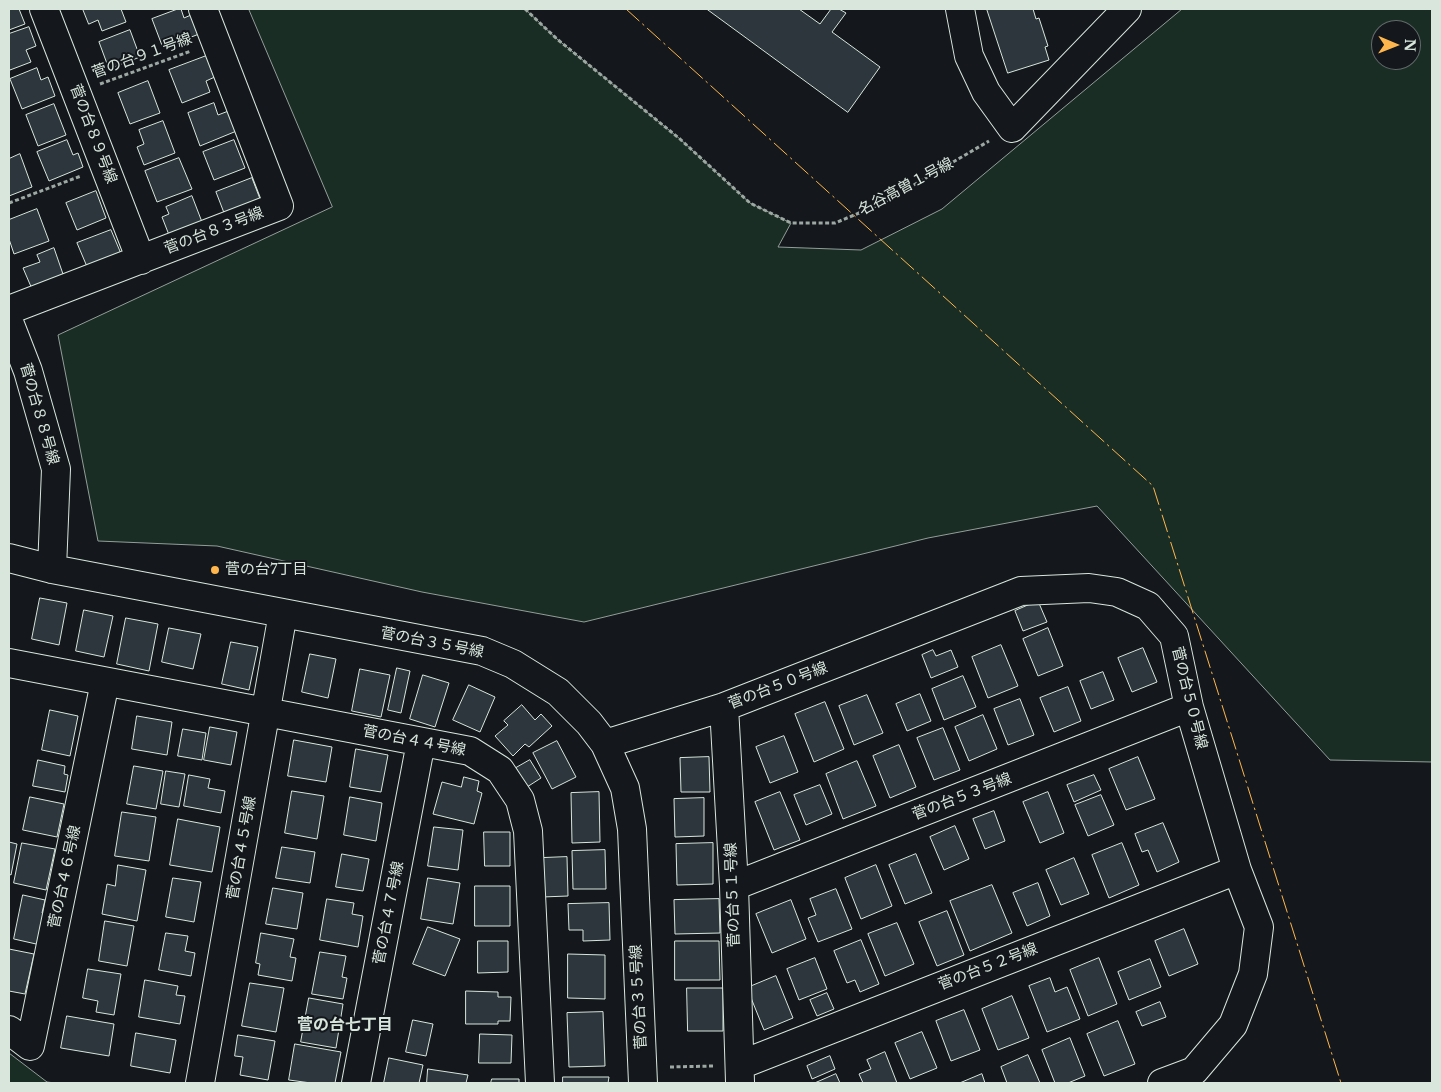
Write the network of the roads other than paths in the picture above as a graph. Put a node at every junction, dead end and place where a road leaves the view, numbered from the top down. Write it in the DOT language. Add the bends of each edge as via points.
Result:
graph roads {
  1 [pos="44,9"];
  2 [pos="204,9"];
  3 [pos="960,9"];
  4 [pos="1126,9"];
  5 [pos="141,260"];
  6 [pos="9,310"];
  7 [pos="9,322"];
  8 [pos="18,375"];
  9 [pos="9,558"];
  10 [pos="52,569"];
  11 [pos="283,613"];
  12 [pos="9,663"];
  13 [pos="105,682"];
  14 [pos="1189,707"];
  15 [pos="724,708"];
  16 [pos="266,713"];
  17 [pos="421,742"];
  18 [pos="606,744"];
  19 [pos="1237,870"];
  20 [pos="734,886"];
  21 [pos="9,1030"];
  22 [pos="740,1074"];
  23 [pos="643,1076"];
  24 [pos="200,1083"];
  25 [pos="356,1083"];
  26 [pos="540,1083"];
  27 [pos="1162,1083"];
  1 -- 5 [label="street, 菅の台８９号線"];
  2 -- 5 [label="street, 菅の台８３号線" via="279,206"];
  3 -- 4 [label="street" via="969,56 986,92 1012,128"];
  5 -- 6 [label="street, 菅の台８３号線"];
  7 -- 8 [label="street, 菅の台８８号線"];
  8 -- 10 [label="street, 菅の台８８号線" via="56,469"];
  9 -- 10 [label="street, 菅の台３５号線"];
  10 -- 11 [label="street, 菅の台３５号線"];
  11 -- 16 [label="street, 菅の台４５号線"];
  11 -- 18 [label="street, 菅の台３５号線" via="482,651 505,660 558,692"];
  12 -- 13 [label="street, 菅の台４４号線"];
  13 -- 16 [label="street, 菅の台４４号線"];
  13 -- 21 [label="street, 菅の台４６号線" via="30,1046"];
  14 -- 15 [label="street, 菅の台５０号線" via="1174,636 1148,606 1118,592 1089,588 1021,591"];
  14 -- 19 [label="street, 菅の台５０号線"];
  14 -- 20 [label="street, 菅の台５３号線"];
  15 -- 18 [label="street, 菅の台５０号線"];
  15 -- 20 [label="street, 菅の台５１号線"];
  16 -- 17 [label="street, 菅の台４４号線"];
  16 -- 24 [label="street, 菅の台４５号線"];
  17 -- 25 [label="street, 菅の台４７号線"];
  17 -- 26 [label="street, 菅の台４４号線" via="470,751 500,770 520,800 528,831"];
  18 -- 23 [label="street, 菅の台３５号線" via="625,788 632,829"];
  19 -- 22 [label="street, 菅の台５２号線"];
  19 -- 27 [label="street, 菅の台５０号線" via="1259,927 1253,974 1233,1025 1194,1071"];
  20 -- 22 [label="street, 菅の台５１号線"];
}
